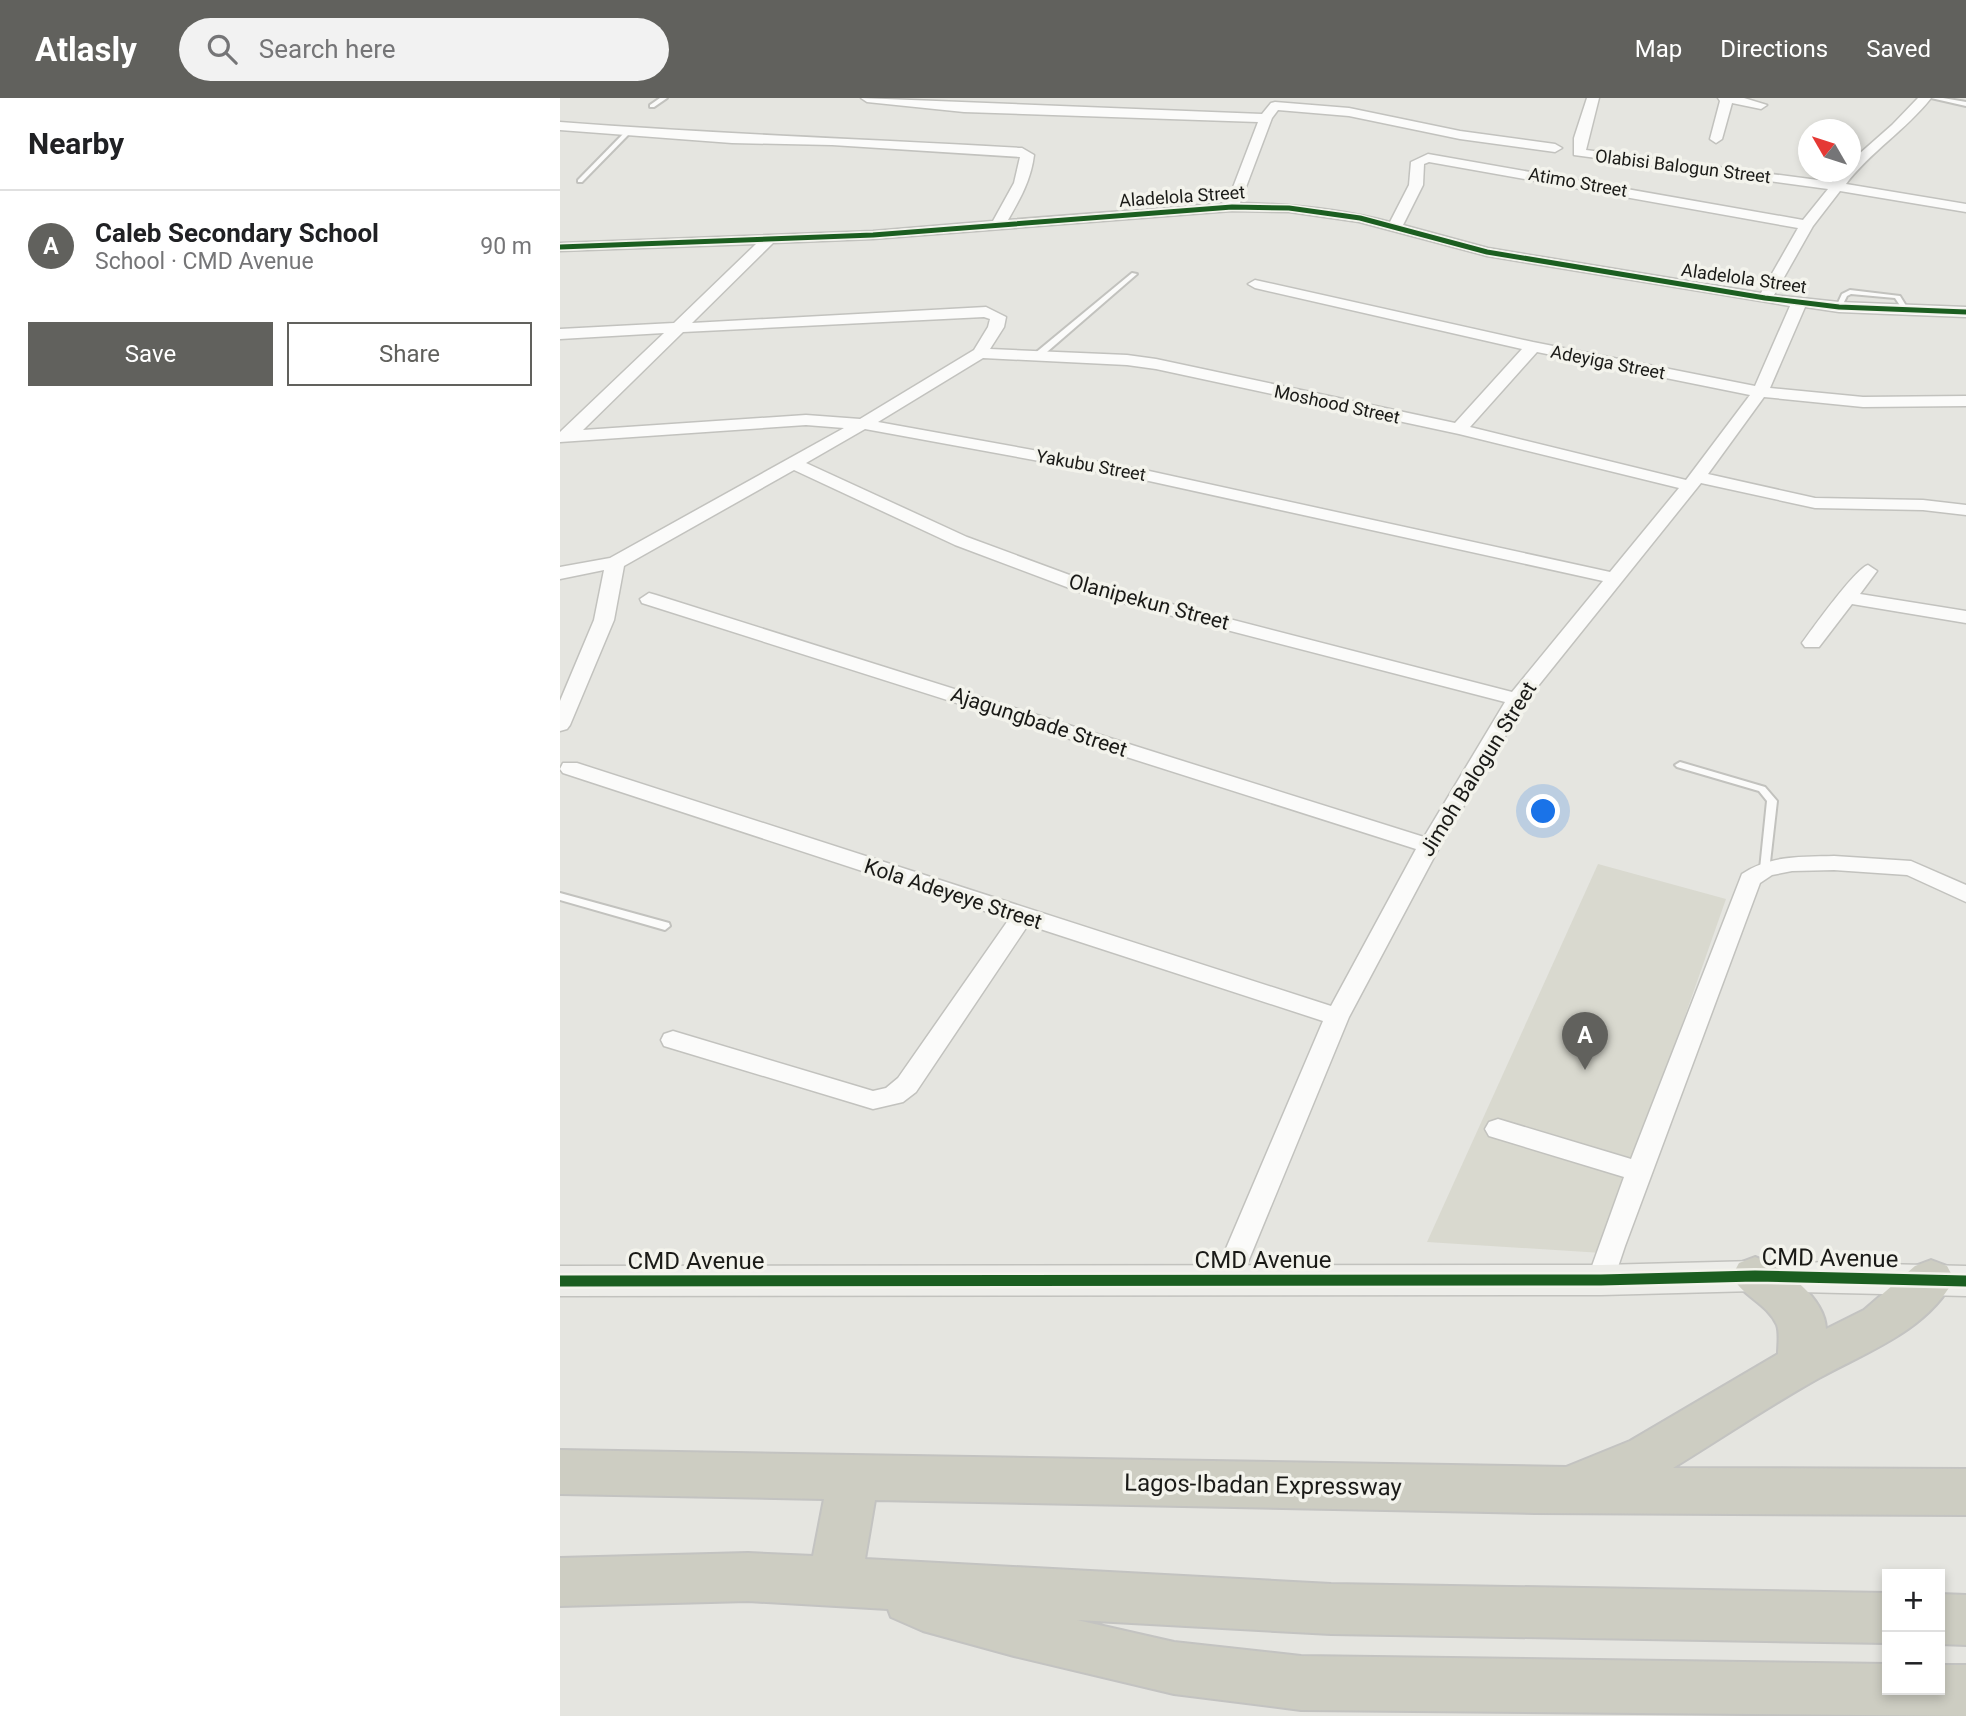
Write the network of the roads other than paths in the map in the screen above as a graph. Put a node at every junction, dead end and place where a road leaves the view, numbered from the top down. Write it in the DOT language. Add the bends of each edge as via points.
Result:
graph roads {
  1 [pos="664,98"];
  2 [pos="867,98"];
  3 [pos="977,98"];
  4 [pos="1118,98"];
  5 [pos="1592,98"];
  6 [pos="1726,98"];
  7 [pos="1925,98"];
  8 [pos="1934,98"];
  9 [pos="1358,100"];
  10 [pos="1278,102"];
  11 [pos="1966,104"];
  12 [pos="1761,105"];
  13 [pos="652,106"];
  14 [pos="964,108"];
  15 [pos="1090,111"];
  16 [pos="1349,113"];
  17 [pos="1266,118"];
  18 [pos="560,126"];
  19 [pos="627,133"];
  20 [pos="1716,139"];
  21 [pos="1555,148"];
  22 [pos="1861,160"];
  23 [pos="580,181"];
  24 [pos="1838,182"];
  25 [pos="1835,186"];
  26 [pos="1232,207"];
  27 [pos="1966,208"];
  28 [pos="998,225"];
  29 [pos="1807,225"];
  30 [pos="1395,226"];
  31 [pos="768,240"];
  32 [pos="560,247"];
  33 [pos="1134,274"];
  34 [pos="1255,284"];
  35 [pos="1765,298"];
  36 [pos="1799,303"];
  37 [pos="1966,312"];
  38 [pos="681,329"];
  39 [pos="560,334"];
  40 [pos="1533,347"];
  41 [pos="980,353"];
  42 [pos="1037,356"];
  43 [pos="1760,392"];
  44 [pos="1966,401"];
  45 [pos="863,424"];
  46 [pos="1459,429"];
  47 [pos="564,437"];
  48 [pos="795,464"];
  49 [pos="1694,482"];
  50 [pos="1966,510"];
  51 [pos="615,563"];
  52 [pos="1868,570"];
  53 [pos="560,573"];
  54 [pos="1614,578"];
  55 [pos="1846,597"];
  56 [pos="649,599"];
  57 [pos="1966,617"];
  58 [pos="1812,643"];
  59 [pos="1517,699"];
  60 [pos="560,725"];
  61 [pos="1680,765"];
  62 [pos="570,768"];
  63 [pos="1429,846"];
  64 [pos="1765,869"];
  65 [pos="1966,894"];
  66 [pos="560,896"];
  67 [pos="1022,917"];
  68 [pos="665,926"];
  69 [pos="1337,1017"];
  70 [pos="673,1040"];
  71 [pos="1498,1129"];
  72 [pos="1639,1172"];
  73 [pos="1755,1276"];
  74 [pos="1227,1279"];
  75 [pos="1601,1280"];
  76 [pos="1948,1280"];
  77 [pos="560,1281"];
  78 [pos="1802,1364"];
  79 [pos="560,1472"];
  80 [pos="853,1477"];
  81 [pos="1535,1490"];
  82 [pos="1966,1492"];
  83 [pos="835,1581"];
  84 [pos="560,1582"];
  85 [pos="896,1587"];
  86 [pos="1882,1618"];
  87 [pos="1945,1619"];
  88 [pos="1966,1620"];
  89 [pos="1966,1692"];
  1 -- 13 [label="lane"];
  2 -- 14 [label="street"];
  3 -- 14 [label="street"];
  4 -- 15 [label="street"];
  5 -- 25 [label="street, Olabisi Balogun Street" via="1579,152"];
  6 -- 12 [label="street"];
  6 -- 20 [label="street"];
  7 -- 22 [label="street"];
  8 -- 11 [label="lane"];
  9 -- 16 [label="street"];
  10 -- 16 [label="street"];
  10 -- 17 [label="street"];
  14 -- 15 [label="street"];
  15 -- 17 [label="street"];
  16 -- 21 [label="street"];
  17 -- 26 [label="street"];
  18 -- 19 [label="street"];
  19 -- 23 [label="lane"];
  19 -- 28 [label="street" via="1022,152 1027,156 1017,192"];
  24 -- 25 [label="street"];
  25 -- 27 [label="street, Olabisi Balogun Street"];
  25 -- 29 [label="street"];
  26 -- 28 [label="street, Aladelola Street"];
  26 -- 30 [label="street, Aladelola Street" via="1289,208"];
  28 -- 31 [label="street, Aladelola Street"];
  29 -- 30 [label="street, Atimo Street" via="1428,158 1418,162 1416,185"];
  29 -- 35 [label="street"];
  30 -- 35 [label="street, Aladelola Street" via="1487,253"];
  31 -- 32 [label="street, Aladelola Street"];
  31 -- 38 [label="street"];
  33 -- 42 [label="lane"];
  34 -- 40 [label="street, Adeyiga Street"];
  35 -- 36 [label="street, Aladelola Street"];
  36 -- 37 [label="street, Aladelola Street"];
  36 -- 43 [label="street, Jimoh Balogun Street"];
  38 -- 39 [label="street"];
  38 -- 41 [label="street" via="994,314 996,327"];
  38 -- 47 [label="street"];
  40 -- 43 [label="street, Adeyiga Street"];
  40 -- 46 [label="street"];
  41 -- 42 [label="street, Moshood Street"];
  41 -- 45 [label="street"];
  42 -- 46 [label="street, Moshood Street" via="1156,364"];
  43 -- 44 [label="street, Adeyiga Street" via="1863,402"];
  43 -- 49 [label="street, Jimoh Balogun Street"];
  45 -- 47 [label="street, Yakubu Street" via="806,421"];
  45 -- 48 [label="street"];
  45 -- 54 [label="street, Yakubu Street" via="1149,476"];
  46 -- 49 [label="street, Moshood Street"];
  48 -- 51 [label="street"];
  48 -- 59 [label="street, Olanipekun Street" via="961,541 1087,588"];
  49 -- 50 [label="street, Moshood Street" via="1815,503"];
  49 -- 54 [label="street, Jimoh Balogun Street"];
  51 -- 53 [label="street"];
  51 -- 60 [label="street" via="604,620"];
  52 -- 55 [label="street"];
  54 -- 59 [label="street, Jimoh Balogun Street"];
  55 -- 57 [label="street"];
  55 -- 58 [label="street"];
  56 -- 63 [label="street, Ajagungbade Street"];
  59 -- 63 [label="street, Jimoh Balogun Street"];
  61 -- 64 [label="lane" via="1769,794"];
  62 -- 67 [label="street, Kola Adeyeye Street"];
  63 -- 69 [label="street, Jimoh Balogun Street"];
  64 -- 65 [label="street" via="1834,863 1911,868"];
  64 -- 72 [label="street" via="1750,879"];
  66 -- 68 [label="lane"];
  67 -- 69 [label="street, Kola Adeyeye Street"];
  67 -- 70 [label="street" via="907,1085 894,1095 873,1100 848,1094"];
  69 -- 74 [label="street, Jimoh Balogun Street"];
  71 -- 72 [label="street"];
  72 -- 75 [label="street"];
  73 -- 75 [label="street, CMD Avenue"];
  73 -- 76 [label="street, CMD Avenue"];
  73 -- 78 [label="highway" via="1781,1293 1802,1324"];
  74 -- 75 [label="street, CMD Avenue"];
  74 -- 77 [label="street, CMD Avenue"];
  76 -- 78 [label="highway" via="1881,1324"];
  78 -- 81 [label="highway" via="1648,1457 1602,1478"];
  79 -- 80 [label="highway, Lagos-Ibadan Expressway"];
  80 -- 81 [label="highway, Lagos-Ibadan Expressway"];
  80 -- 83 [label="highway"];
  81 -- 82 [label="highway, Lagos-Ibadan Expressway"];
  83 -- 84 [label="highway" via="748,1577"];
  83 -- 85 [label="highway"];
  85 -- 86 [label="highway" via="1331,1609"];
  85 -- 89 [label="highway" via="922,1606 1014,1631 1174,1668 1301,1683"];
  87 -- 88 [label="highway"];
}
